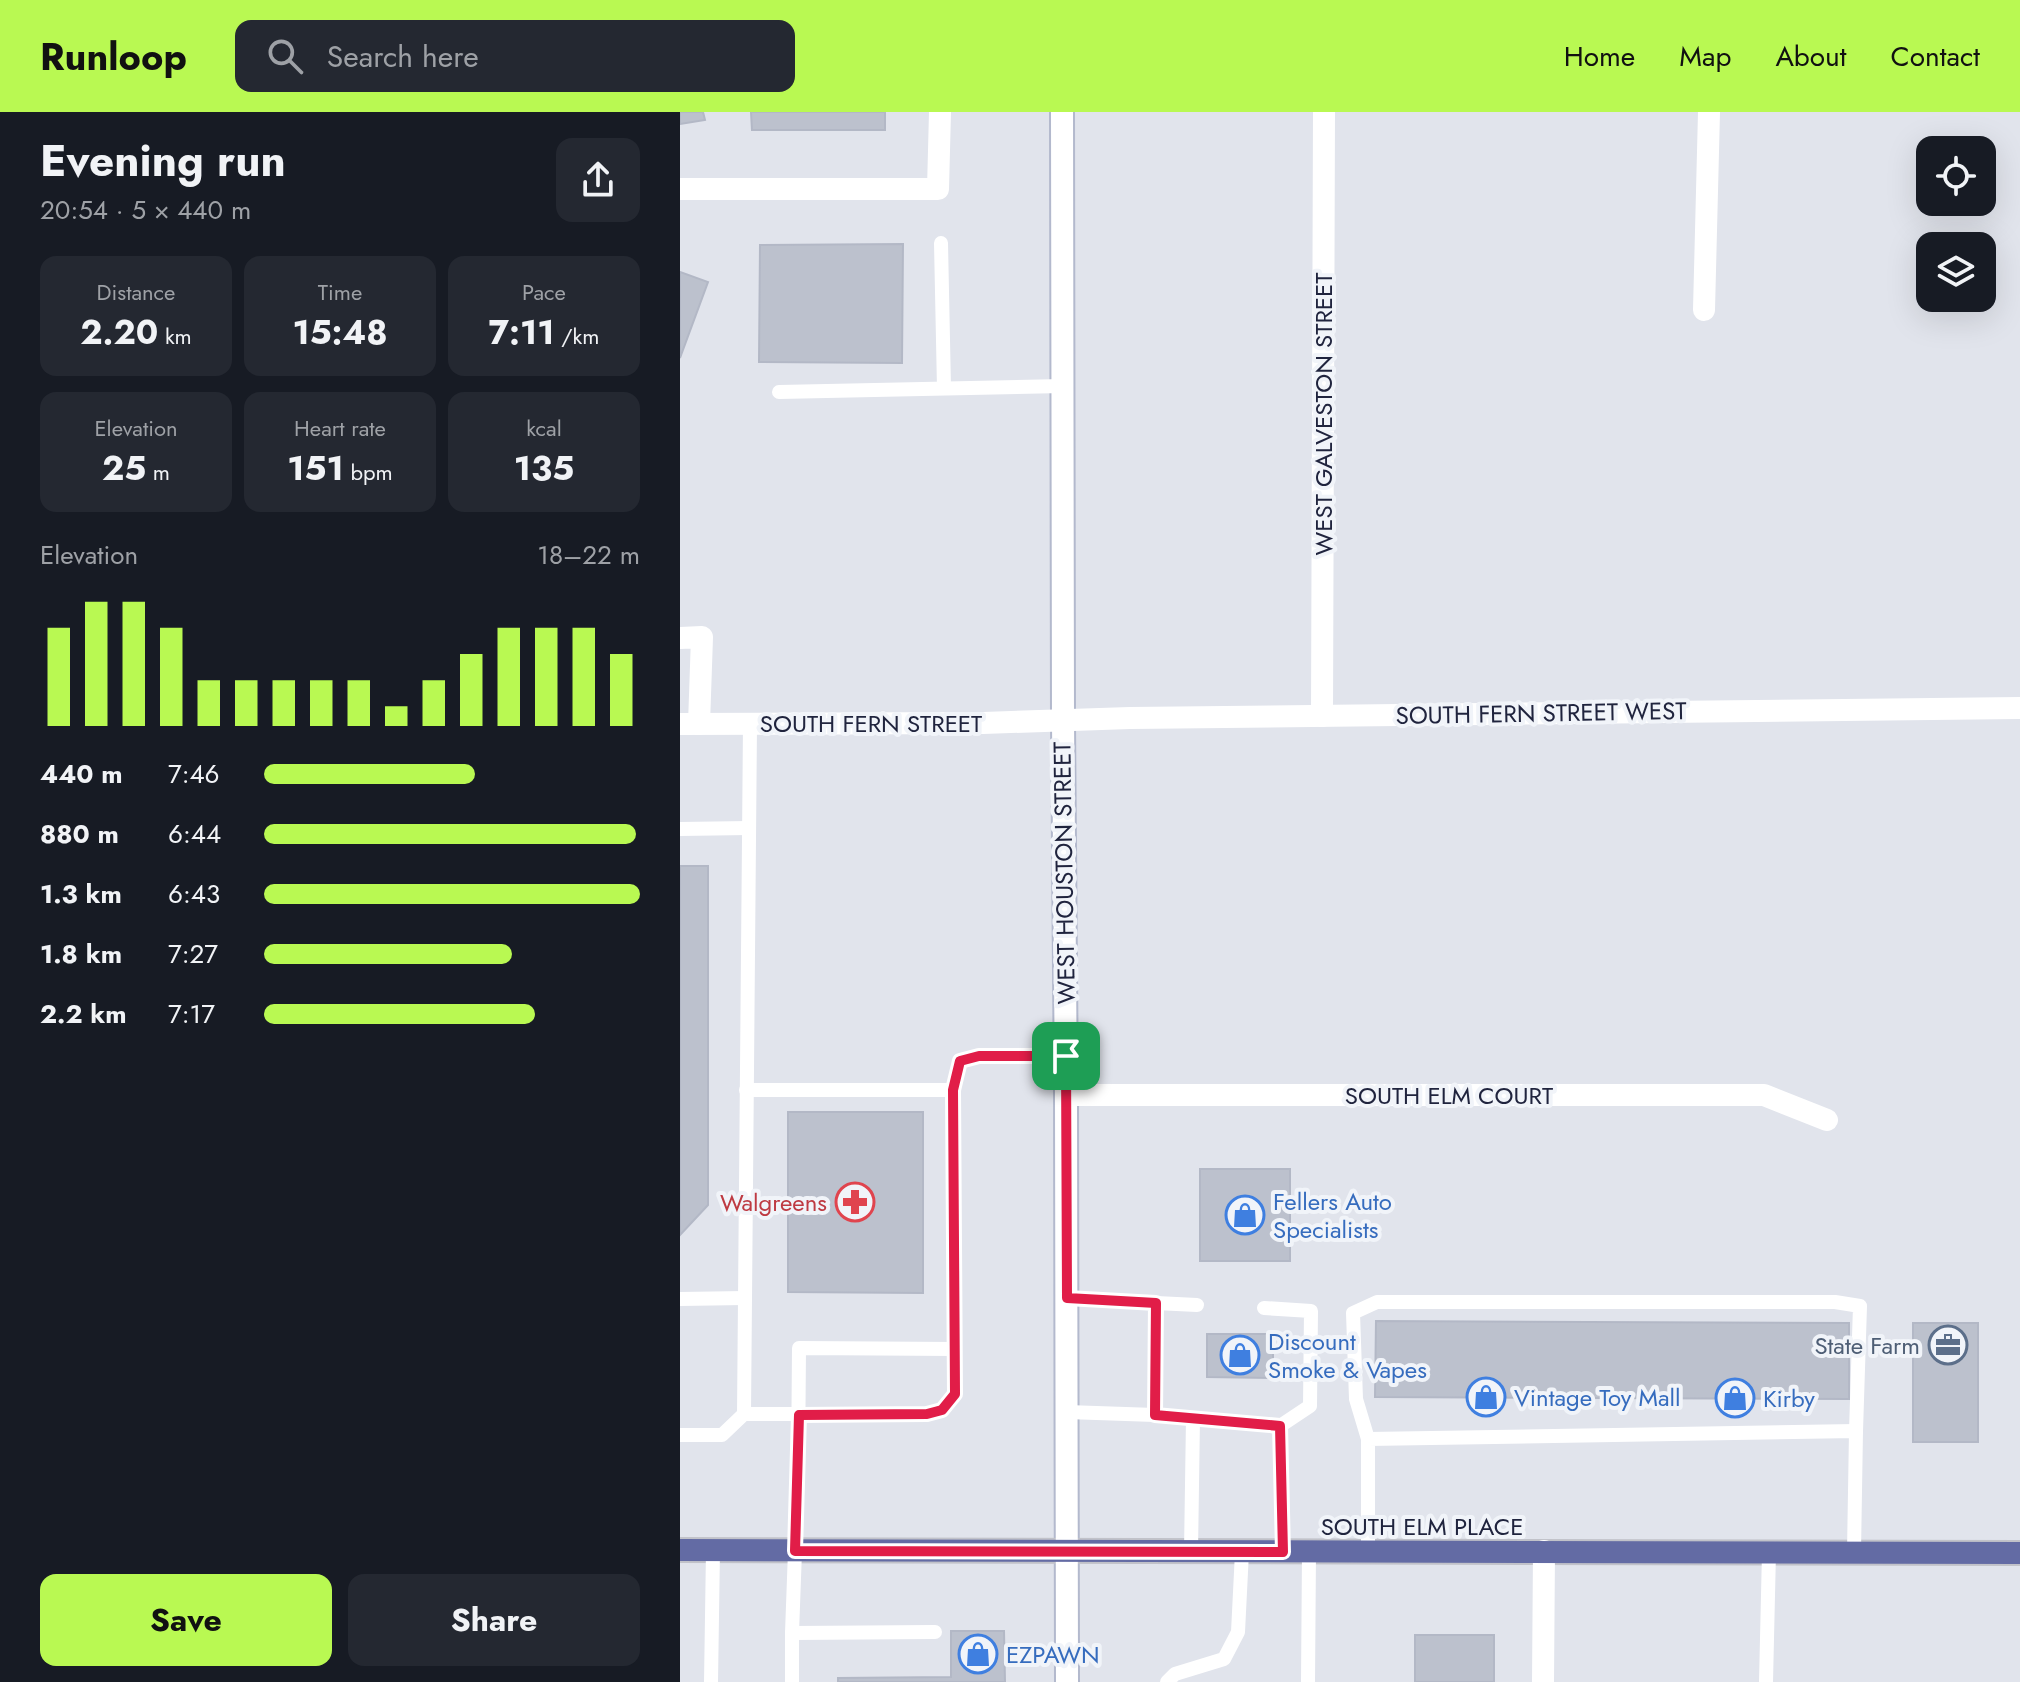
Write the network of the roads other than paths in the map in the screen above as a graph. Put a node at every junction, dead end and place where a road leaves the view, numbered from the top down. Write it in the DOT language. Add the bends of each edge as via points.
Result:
graph roads {
  1 [pos="940,112"];
  2 [pos="1062,112"];
  3 [pos="1324,112"];
  4 [pos="1709,112"];
  5 [pos="680,189"];
  6 [pos="941,243"];
  7 [pos="1704,310"];
  8 [pos="1063,386"];
  9 [pos="944,388"];
  10 [pos="779,392"];
  11 [pos="680,638"];
  12 [pos="2020,708"];
  13 [pos="1322,716"];
  14 [pos="1063,721"];
  15 [pos="689,724"];
  16 [pos="750,724"];
  17 [pos="749,828"];
  18 [pos="680,829"];
  19 [pos="1066,1056"];
  20 [pos="746,1090"];
  21 [pos="953,1090"];
  22 [pos="1066,1095"];
  23 [pos="1827,1120"];
  24 [pos="745,1298"];
  25 [pos="1067,1298"];
  26 [pos="680,1299"];
  27 [pos="1156,1303"];
  28 [pos="1197,1305"];
  29 [pos="1264,1308"];
  30 [pos="955,1349"];
  31 [pos="1067,1412"];
  32 [pos="744,1414"];
  33 [pos="799,1415"];
  34 [pos="1155,1415"];
  35 [pos="1193,1418"];
  36 [pos="1280,1426"];
  37 [pos="1856,1431"];
  38 [pos="680,1435"];
  39 [pos="1368,1439"];
  40 [pos="680,1550"];
  41 [pos="713,1550"];
  42 [pos="795,1551"];
  43 [pos="1544,1551"];
  44 [pos="1067,1552"];
  45 [pos="1191,1552"];
  46 [pos="1242,1552"];
  47 [pos="1283,1552"];
  48 [pos="1309,1552"];
  49 [pos="1368,1552"];
  50 [pos="1769,1552"];
  51 [pos="1854,1552"];
  52 [pos="2020,1553"];
  53 [pos="935,1632"];
  54 [pos="792,1633"];
  55 [pos="711,1682"];
  56 [pos="792,1682"];
  57 [pos="1067,1682"];
  58 [pos="1167,1682"];
  59 [pos="1308,1682"];
  60 [pos="1543,1682"];
  61 [pos="1766,1682"];
  1 -- 5 [label="street" via="938,189"];
  2 -- 8 [label="street, WEST HOUSTON STREET"];
  3 -- 13 [label="street, WEST GALVESTON STREET"];
  4 -- 7 [label="street"];
  6 -- 9 [label="lane"];
  8 -- 9 [label="lane"];
  8 -- 14 [label="street, WEST HOUSTON STREET"];
  9 -- 10 [label="lane"];
  11 -- 15 [label="street" via="702,637"];
  12 -- 13 [label="street, SOUTH FERN STREET WEST"];
  13 -- 14 [label="street, SOUTH FERN STREET WEST"];
  14 -- 16 [label="street, SOUTH FERN STREET"];
  14 -- 19 [label="street, WEST HOUSTON STREET"];
  15 -- 16 [label="street, SOUTH FERN STREET"];
  16 -- 17 [label="lane"];
  17 -- 18 [label="lane"];
  17 -- 20 [label="lane"];
  19 -- 21 [label="lane" via="979,1056 960,1061"];
  19 -- 22 [label="street, WEST HOUSTON STREET"];
  20 -- 21 [label="lane"];
  20 -- 24 [label="lane"];
  21 -- 30 [label="lane"];
  22 -- 23 [label="street, SOUTH ELM COURT" via="1764,1095"];
  22 -- 25 [label="street, WEST HOUSTON STREET"];
  24 -- 26 [label="lane"];
  24 -- 32 [label="lane"];
  25 -- 27 [label="lane"];
  25 -- 31 [label="street, WEST HOUSTON STREET"];
  27 -- 28 [label="lane"];
  27 -- 34 [label="lane"];
  29 -- 36 [label="lane" via="1311,1311 1310,1406"];
  30 -- 33 [label="lane" via="955,1394 942,1410"];
  30 -- 33 [label="lane" via="799,1348"];
  31 -- 34 [label="lane"];
  31 -- 44 [label="street, WEST HOUSTON STREET"];
  32 -- 33 [label="lane"];
  32 -- 38 [label="lane" via="722,1435"];
  33 -- 42 [label="lane"];
  34 -- 35 [label="lane"];
  35 -- 36 [label="lane"];
  35 -- 45 [label="lane"];
  36 -- 47 [label="lane"];
  37 -- 39 [label="lane"];
  37 -- 39 [label="lane" via="1860,1306 1377,1302 1353,1313 1356,1399"];
  37 -- 51 [label="lane"];
  39 -- 49 [label="lane"];
  40 -- 41 [label="main road, SOUTH ELM PLACE"];
  41 -- 42 [label="main road, SOUTH ELM PLACE"];
  41 -- 55 [label="lane"];
  42 -- 44 [label="main road, SOUTH ELM PLACE"];
  42 -- 54 [label="lane"];
  43 -- 49 [label="main road, SOUTH ELM PLACE"];
  43 -- 50 [label="main road, SOUTH ELM PLACE"];
  43 -- 60 [label="street"];
  44 -- 45 [label="main road, SOUTH ELM PLACE"];
  44 -- 57 [label="street, WEST HOUSTON STREET"];
  45 -- 46 [label="main road, SOUTH ELM PLACE"];
  46 -- 47 [label="main road, SOUTH ELM PLACE"];
  46 -- 58 [label="lane" via="1238,1632 1224,1659 1175,1674"];
  47 -- 48 [label="main road, SOUTH ELM PLACE"];
  48 -- 49 [label="main road, SOUTH ELM PLACE"];
  48 -- 59 [label="lane"];
  50 -- 51 [label="main road, SOUTH ELM PLACE"];
  50 -- 61 [label="lane"];
  51 -- 52 [label="main road, SOUTH ELM PLACE"];
  53 -- 54 [label="lane"];
  54 -- 56 [label="lane"];
}
